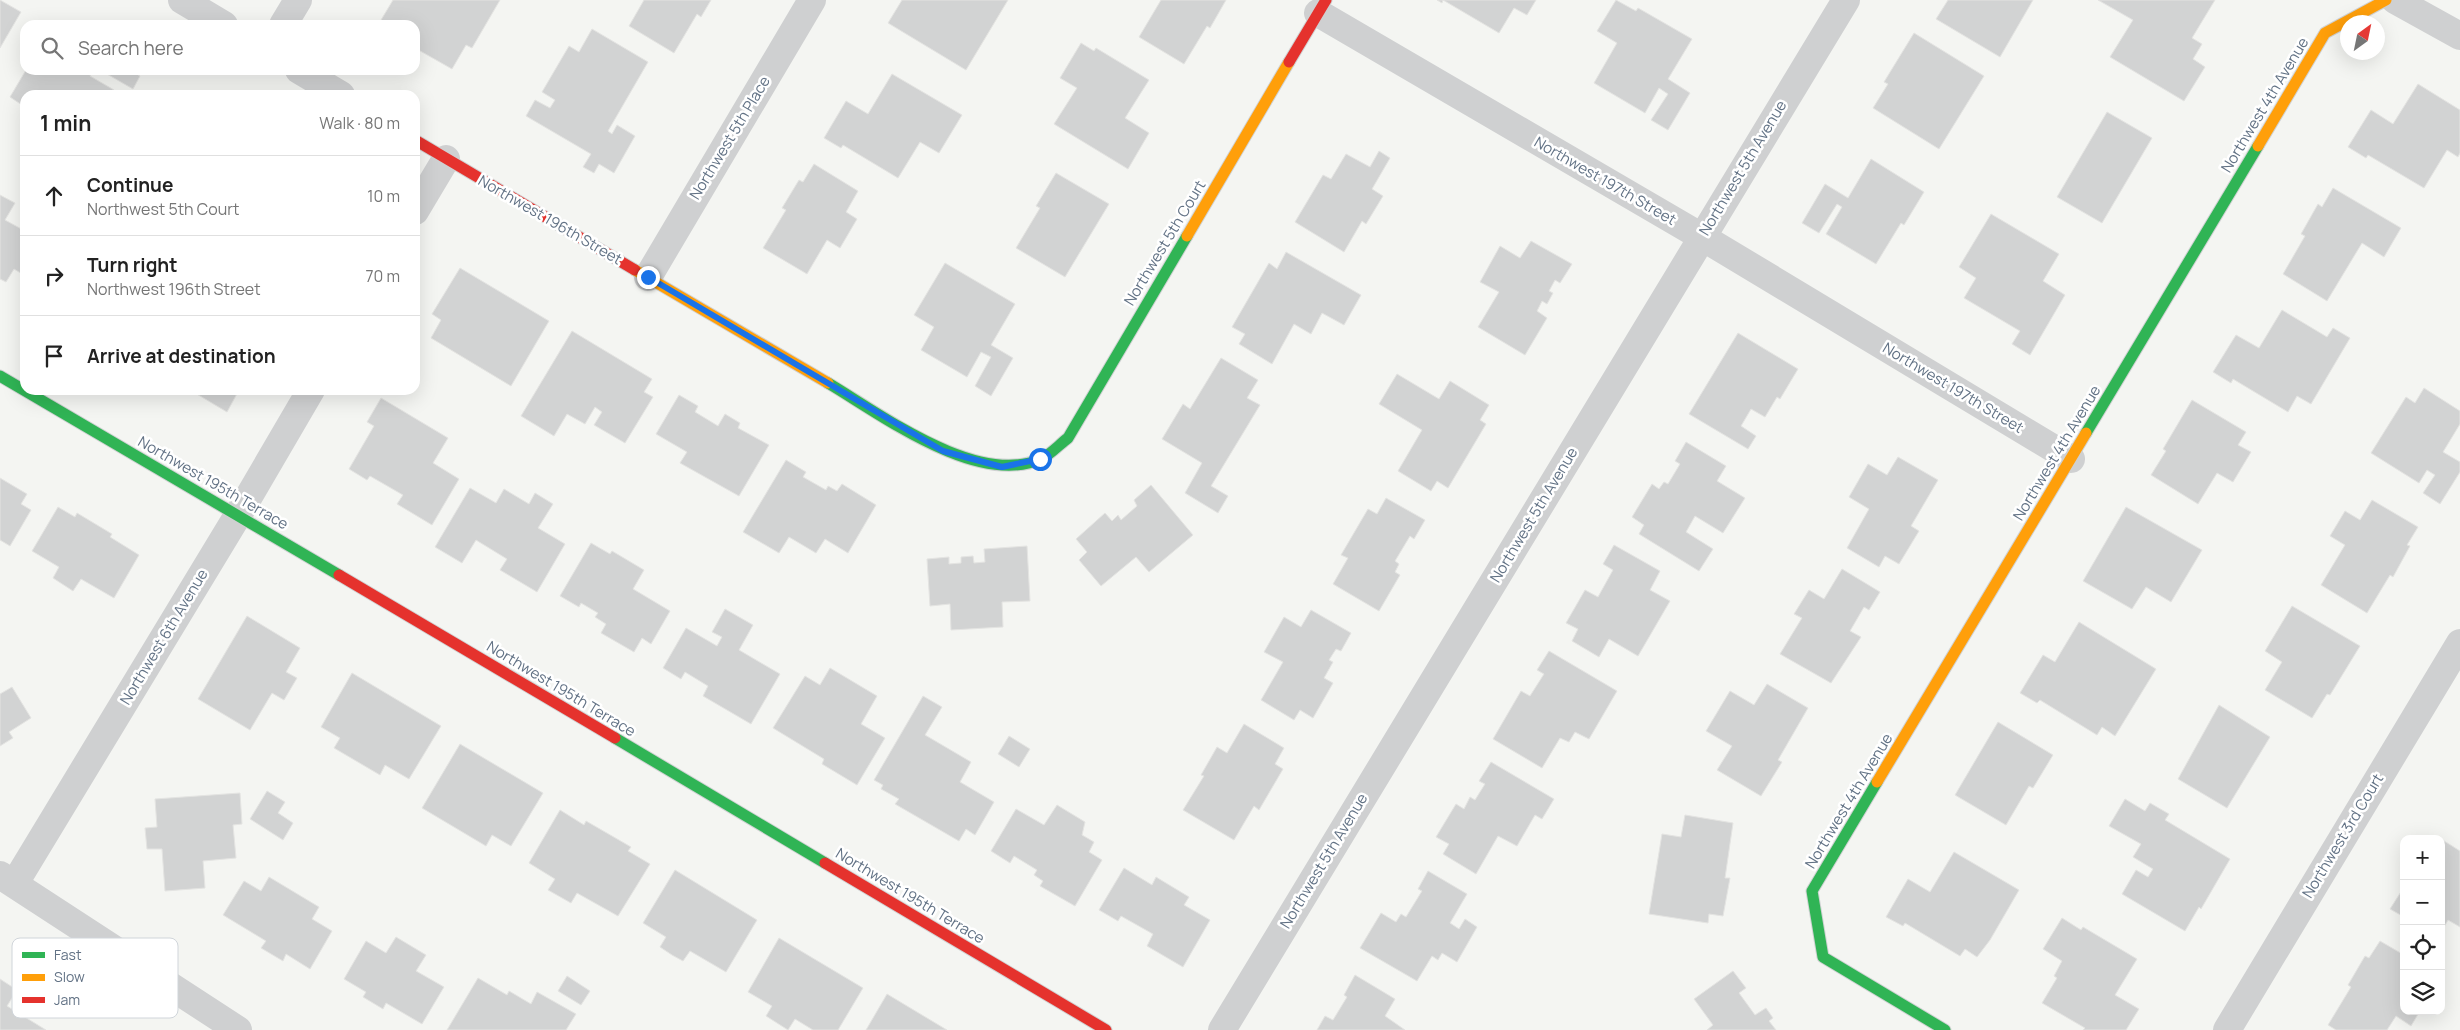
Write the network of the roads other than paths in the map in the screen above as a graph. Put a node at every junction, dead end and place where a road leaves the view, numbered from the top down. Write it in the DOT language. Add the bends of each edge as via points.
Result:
graph roads {
  1 [pos="182,0"];
  2 [pos="298,0"];
  3 [pos="812,0"];
  4 [pos="1846,0"];
  5 [pos="2386,0"];
  6 [pos="2396,0"];
  7 [pos="1322,6"];
  8 [pos="216,20"];
  9 [pos="286,20"];
  10 [pos="2460,36"];
  11 [pos="307,75"];
  12 [pos="333,90"];
  13 [pos="420,143"];
  14 [pos="446,158"];
  15 [pos="420,202"];
  16 [pos="1702,237"];
  17 [pos="648,277"];
  18 [pos="0,376"];
  19 [pos="20,388"];
  20 [pos="33,395"];
  21 [pos="308,395"];
  22 [pos="2071,459"];
  23 [pos="1002,467"];
  24 [pos="238,515"];
  25 [pos="2460,643"];
  26 [pos="7,879"];
  27 [pos="97,938"];
  28 [pos="178,991"];
  29 [pos="238,1030"];
  30 [pos="1106,1030"];
  31 [pos="1222,1030"];
  32 [pos="1945,1030"];
  33 [pos="2227,1030"];
  1 -- 8 [label="street"];
  2 -- 9 [label="street"];
  3 -- 17 [label="street, Northwest 5th Place"];
  4 -- 16 [label="street, Northwest 5th Avenue"];
  5 -- 22 [label="street, Northwest 4th Avenue" via="2325,33"];
  6 -- 10 [label="street"];
  7 -- 16 [label="street, Northwest 197th Street"];
  7 -- 23 [label="street, Northwest 5th Court" via="1068,438 1040,459"];
  11 -- 12 [label="street"];
  13 -- 14 [label="street, Northwest 196th Street"];
  14 -- 15 [label="street"];
  14 -- 17 [label="street, Northwest 196th Street"];
  16 -- 22 [label="street, Northwest 197th Street"];
  16 -- 31 [label="street, Northwest 5th Avenue"];
  17 -- 23 [label="street, Northwest 196th Street" via="943,451"];
  18 -- 19 [label="street, Northwest 195th Terrace"];
  20 -- 24 [label="street, Northwest 195th Terrace"];
  21 -- 24 [label="street, Northwest 6th Avenue"];
  22 -- 32 [label="street, Northwest 4th Avenue" via="1812,892 1823,956"];
  24 -- 26 [label="street, Northwest 6th Avenue"];
  24 -- 30 [label="street, Northwest 195th Terrace"];
  25 -- 33 [label="street, Northwest 3rd Court"];
  26 -- 27 [label="street"];
  28 -- 29 [label="street"];
}
